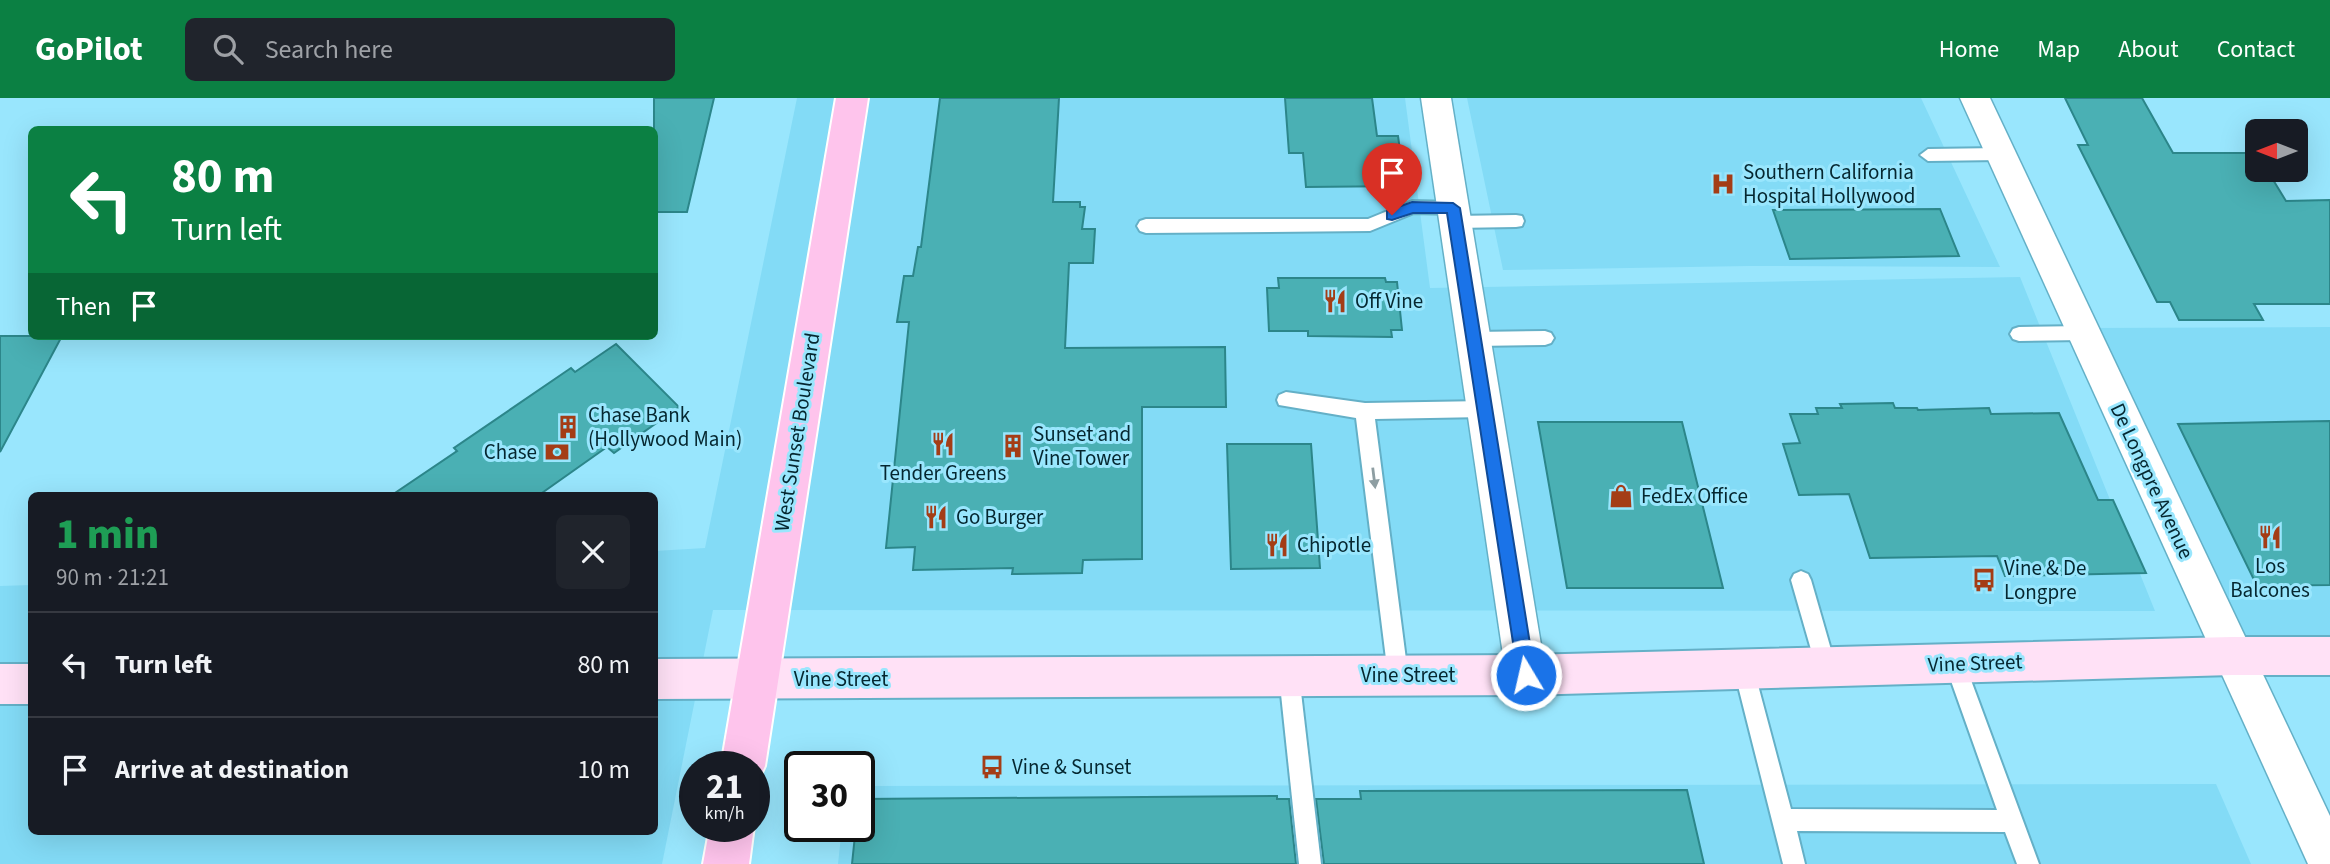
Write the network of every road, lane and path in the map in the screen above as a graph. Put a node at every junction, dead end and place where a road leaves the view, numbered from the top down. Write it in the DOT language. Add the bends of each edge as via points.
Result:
graph roads {
  1 [pos="852,98"];
  2 [pos="1436,98"];
  3 [pos="1975,98"];
  4 [pos="2000,154"];
  5 [pos="1928,155"];
  6 [pos="1454,215"];
  7 [pos="1516,221"];
  8 [pos="1146,226"];
  9 [pos="2083,333"];
  10 [pos="2019,334"];
  11 [pos="1474,338"];
  12 [pos="1545,338"];
  13 [pos="1286,400"];
  14 [pos="1485,409"];
  15 [pos="1365,411"];
  16 [pos="1801,580"];
  17 [pos="2232,656"];
  18 [pos="2330,656"];
  19 [pos="1955,664"];
  20 [pos="1826,667"];
  21 [pos="1744,670"];
  22 [pos="1289,675"];
  23 [pos="1398,675"];
  24 [pos="1526,675"];
  25 [pos="658,679"];
  26 [pos="756,680"];
  27 [pos="0,684"];
  28 [pos="28,684"];
  29 [pos="745,751"];
  30 [pos="1783,820"];
  31 [pos="2012,821"];
  32 [pos="730,842"];
  33 [pos="726,864"];
  34 [pos="1310,864"];
  35 [pos="1794,864"];
  36 [pos="2028,864"];
  37 [pos="2330,864"];
  1 -- 26 [label="main road, West Sunset Boulevard"];
  2 -- 6 [label="street"];
  3 -- 4 [label="street, De Longpre Avenue"];
  4 -- 5 [label="lane"];
  4 -- 9 [label="street, De Longpre Avenue"];
  6 -- 7 [label="lane"];
  6 -- 8 [label="lane" via="1412,207 1370,225"];
  6 -- 11 [label="street"];
  9 -- 10 [label="lane"];
  9 -- 17 [label="street, De Longpre Avenue"];
  11 -- 12 [label="lane"];
  11 -- 14 [label="street"];
  13 -- 15 [label="lane"];
  14 -- 15 [label="lane"];
  14 -- 24 [label="street"];
  15 -- 23 [label="lane, one-way"];
  16 -- 20 [label="lane"];
  17 -- 18 [label="main road, Vine Street"];
  17 -- 19 [label="main road, Vine Street"];
  17 -- 37 [label="street, De Longpre Avenue"];
  19 -- 20 [label="main road, Vine Street"];
  19 -- 31 [label="lane"];
  20 -- 21 [label="main road, Vine Street"];
  21 -- 24 [label="main road, Vine Street"];
  21 -- 30 [label="lane"];
  22 -- 23 [label="main road, Vine Street"];
  22 -- 26 [label="main road, Vine Street"];
  22 -- 34 [label="lane"];
  23 -- 24 [label="main road, Vine Street"];
  25 -- 26 [label="main road, Vine Street"];
  26 -- 29 [label="main road, West Sunset Boulevard"];
  27 -- 28 [label="main road"];
  30 -- 31 [label="lane"];
  30 -- 35 [label="lane"];
  31 -- 36 [label="lane"];
  32 -- 33 [label="main road"];
}
